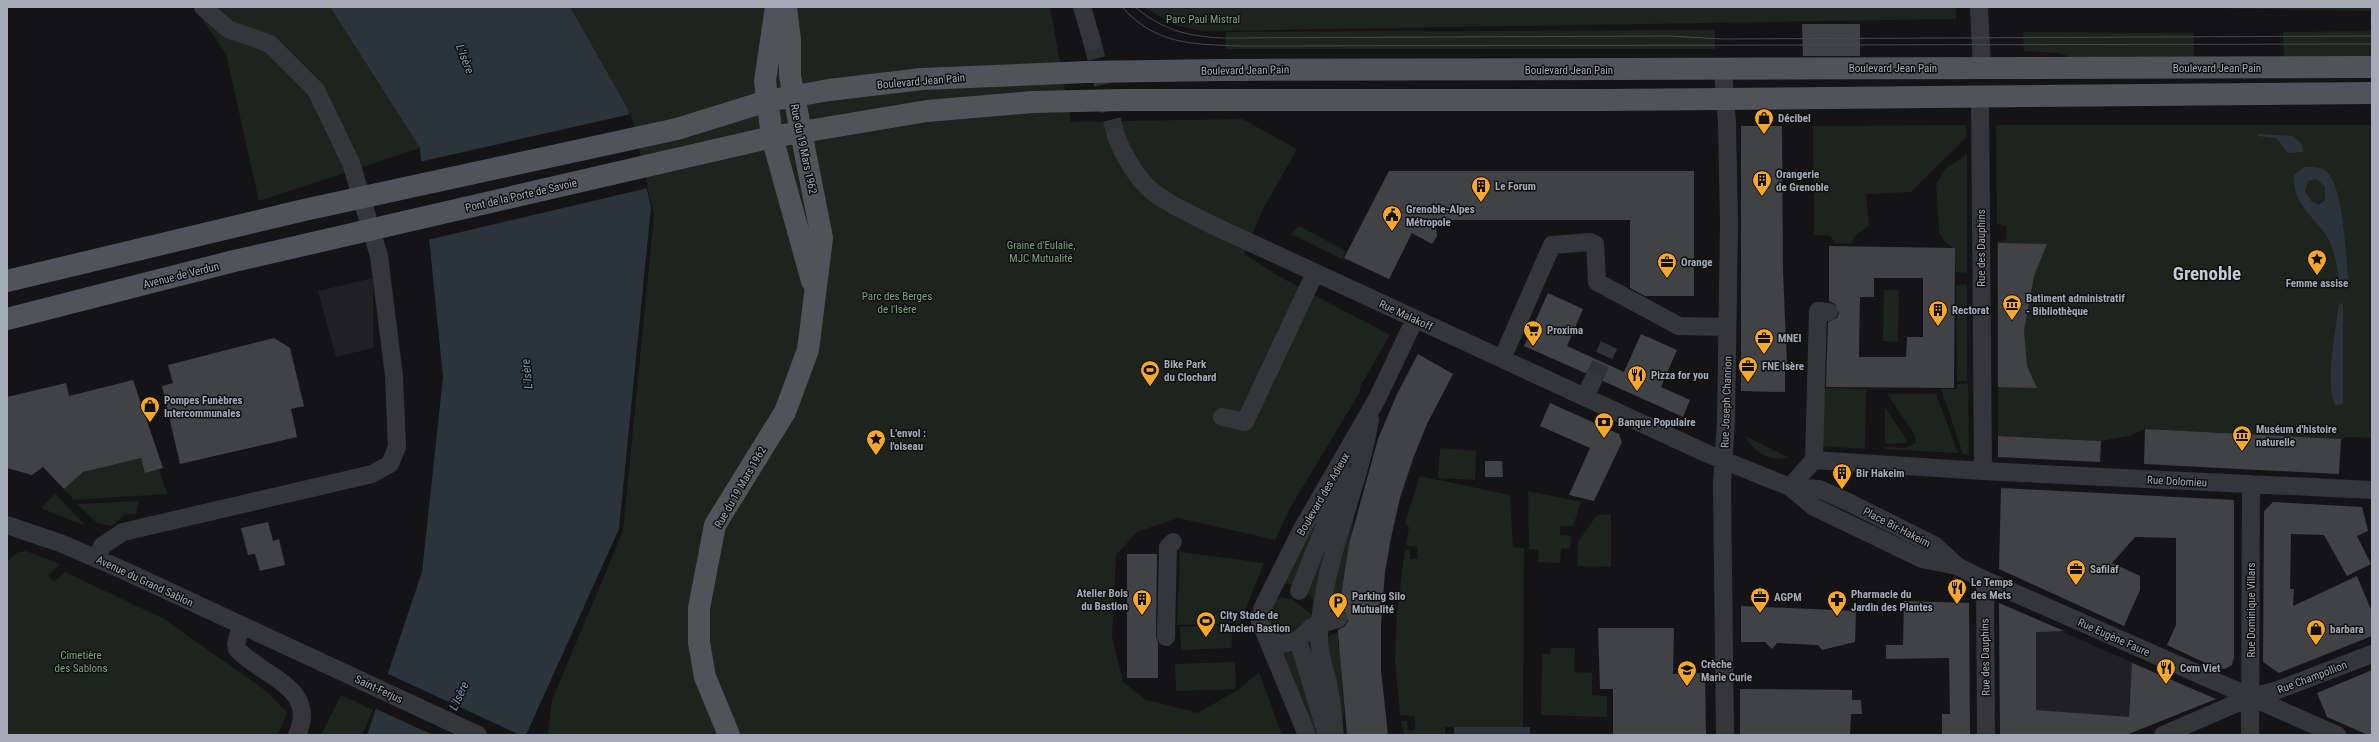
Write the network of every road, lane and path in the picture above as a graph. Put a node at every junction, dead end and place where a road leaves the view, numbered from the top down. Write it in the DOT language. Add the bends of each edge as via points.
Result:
graph roads {
  1 [pos="203,7"];
  2 [pos="776,7"];
  3 [pos="786,7"];
  4 [pos="1082,7"];
  5 [pos="1979,9"];
  6 [pos="1092,41"];
  7 [pos="2372,67"];
  8 [pos="1982,68"];
  9 [pos="1723,70"];
  10 [pos="2372,93"];
  11 [pos="794,97"];
  12 [pos="1980,97"];
  13 [pos="1725,99"];
  14 [pos="767,101"];
  15 [pos="800,132"];
  16 [pos="1116,136"];
  17 [pos="772,137"];
  18 [pos="356,233"];
  19 [pos="1315,273"];
  20 [pos="7,282"];
  21 [pos="814,289"];
  22 [pos="1829,312"];
  23 [pos="7,318"];
  24 [pos="1415,319"];
  25 [pos="1727,326"];
  26 [pos="1502,359"];
  27 [pos="1593,380"];
  28 [pos="1585,398"];
  29 [pos="1377,399"];
  30 [pos="1222,417"];
  31 [pos="1370,419"];
  32 [pos="1724,460"];
  33 [pos="1814,460"];
  34 [pos="1983,471"];
  35 [pos="2251,484"];
  36 [pos="1790,487"];
  37 [pos="2372,490"];
  38 [pos="7,525"];
  39 [pos="1173,542"];
  40 [pos="97,559"];
  41 [pos="1957,566"];
  42 [pos="1984,580"];
  43 [pos="1271,591"];
  44 [pos="1299,591"];
  45 [pos="1321,603"];
  46 [pos="1338,619"];
  47 [pos="241,626"];
  48 [pos="1166,637"];
  49 [pos="1319,639"];
  50 [pos="1298,640"];
  51 [pos="1269,641"];
  52 [pos="280,644"];
  53 [pos="2372,654"];
  54 [pos="2251,697"];
  55 [pos="297,735"];
  56 [pos="478,735"];
  57 [pos="729,735"];
  58 [pos="1307,735"];
  59 [pos="1326,735"];
  60 [pos="1335,735"];
  61 [pos="1725,735"];
  62 [pos="1986,735"];
  63 [pos="2163,735"];
  64 [pos="2250,735"];
  65 [pos="2337,735"];
  1 -- 40 [label="street" via="228,29 270,44 316,90 351,163 379,256 394,376 396,447 390,464 372,474 123,532 102,546"];
  2 -- 14 [label="main road, Rue du 19 Mars 1962" via="766,65"];
  3 -- 11 [label="main road, Rue du 19 Mars 1962" via="790,40 790,76"];
  4 -- 6 [label="street"];
  5 -- 8 [label="street"];
  7 -- 8 [label="main road, Boulevard Jean Pain"];
  8 -- 9 [label="main road, Boulevard Jean Pain"];
  9 -- 11 [label="main road, Boulevard Jean Pain" via="1087,72 922,79"];
  9 -- 13 [label="street, Rue Joseph Chanrion"];
  10 -- 12 [label="main road"];
  11 -- 14 [label="main road, Boulevard Jean Pain"];
  11 -- 15 [label="main road, Rue du 19 Mars 1962"];
  12 -- 13 [label="main road"];
  12 -- 34 [label="street, Rue des Dauphins"];
  13 -- 15 [label="main road" via="1032,102 927,111"];
  13 -- 25 [label="street, Rue Joseph Chanrion" via="1729,224"];
  14 -- 17 [label="main road, Rue du 19 Mars 1962"];
  14 -- 20 [label="main road, Boulevard Jean Pain" via="677,129 347,201"];
  15 -- 17 [label="main road"];
  15 -- 21 [label="main road, Rue du 19 Mars 1962" via="822,238"];
  16 -- 19 [label="street, Rue Malakoff" via="1122,152 1138,178 1157,196"];
  17 -- 18 [label="main road, Pont de la Porte de Savoie"];
  17 -- 21 [label="main road, Rue du 19 Mars 1962"];
  18 -- 23 [label="main road, Avenue de Verdun"];
  19 -- 24 [label="street, Rue Malakoff"];
  19 -- 30 [label="street" via="1245,422"];
  21 -- 57 [label="main road, Rue du 19 Mars 1962" via="808,350 794,390 785,412 715,525 699,608 700,643 705,677"];
  22 -- 33 [label="street" via="1818,311"];
  24 -- 26 [label="street, Rue Malakoff"];
  24 -- 29 [label="street, Boulevard des Adieux"];
  25 -- 26 [label="street" via="1679,326 1597,282 1595,244 1590,242 1552,245"];
  25 -- 32 [label="street, Rue Joseph Chanrion"];
  26 -- 28 [label="street, Rue Malakoff"];
  27 -- 28 [label="street"];
  28 -- 32 [label="street, Rue Malakoff"];
  29 -- 31 [label="street, Boulevard des Adieux"];
  29 -- 43 [label="street, Boulevard des Adieux" via="1302,529"];
  31 -- 44 [label="street, Boulevard des Adieux" via="1332,505"];
  31 -- 45 [label="street, Boulevard des Adieux" via="1365,448 1332,556"];
  32 -- 36 [label="street, Place Bir-Hakeim"];
  32 -- 61 [label="street, Rue Joseph Chanrion" via="1722,484"];
  33 -- 34 [label="street"];
  33 -- 36 [label="street"];
  34 -- 35 [label="street, Rue Dolomieu"];
  35 -- 37 [label="street, Rue Dolomieu"];
  35 -- 54 [label="street, Rue Dominique Villars"];
  36 -- 41 [label="street, Place Bir-Hakeim" via="1819,489 1880,517 1934,546"];
  38 -- 40 [label="street, Avenue du Grand Sablon"];
  39 -- 48 [label="street" via="1168,551"];
  40 -- 47 [label="street, Avenue du Grand Sablon"];
  41 -- 42 [label="street, Rue Eugène Faure"];
  42 -- 54 [label="street, Rue Eugène Faure"];
  42 -- 62 [label="street, Rue des Dauphins"];
  43 -- 44 [label="street"];
  43 -- 51 [label="street, Boulevard des Adieux" via="1262,609 1260,621"];
  44 -- 46 [label="street" via="1308,604 1321,613"];
  45 -- 46 [label="street"];
  45 -- 49 [label="street, Boulevard des Adieux"];
  46 -- 49 [label="street" via="1326,628"];
  46 -- 50 [label="street" via="1312,627"];
  47 -- 52 [label="street, Avenue du Grand Sablon"];
  47 -- 55 [label="street" via="237,649 289,688 300,702 303,718"];
  49 -- 60 [label="street"];
  50 -- 51 [label="street" via="1282,644"];
  50 -- 59 [label="street"];
  51 -- 58 [label="street, Boulevard des Adieux"];
  52 -- 56 [label="street, Saint-Ferjus"];
  53 -- 54 [label="street, Rue Champollion" via="2275,691"];
  54 -- 63 [label="street, Rue Champollion"];
  54 -- 64 [label="street, Rue Dominique Villars"];
  54 -- 65 [label="street, Rue Eugène Faure"];
}
